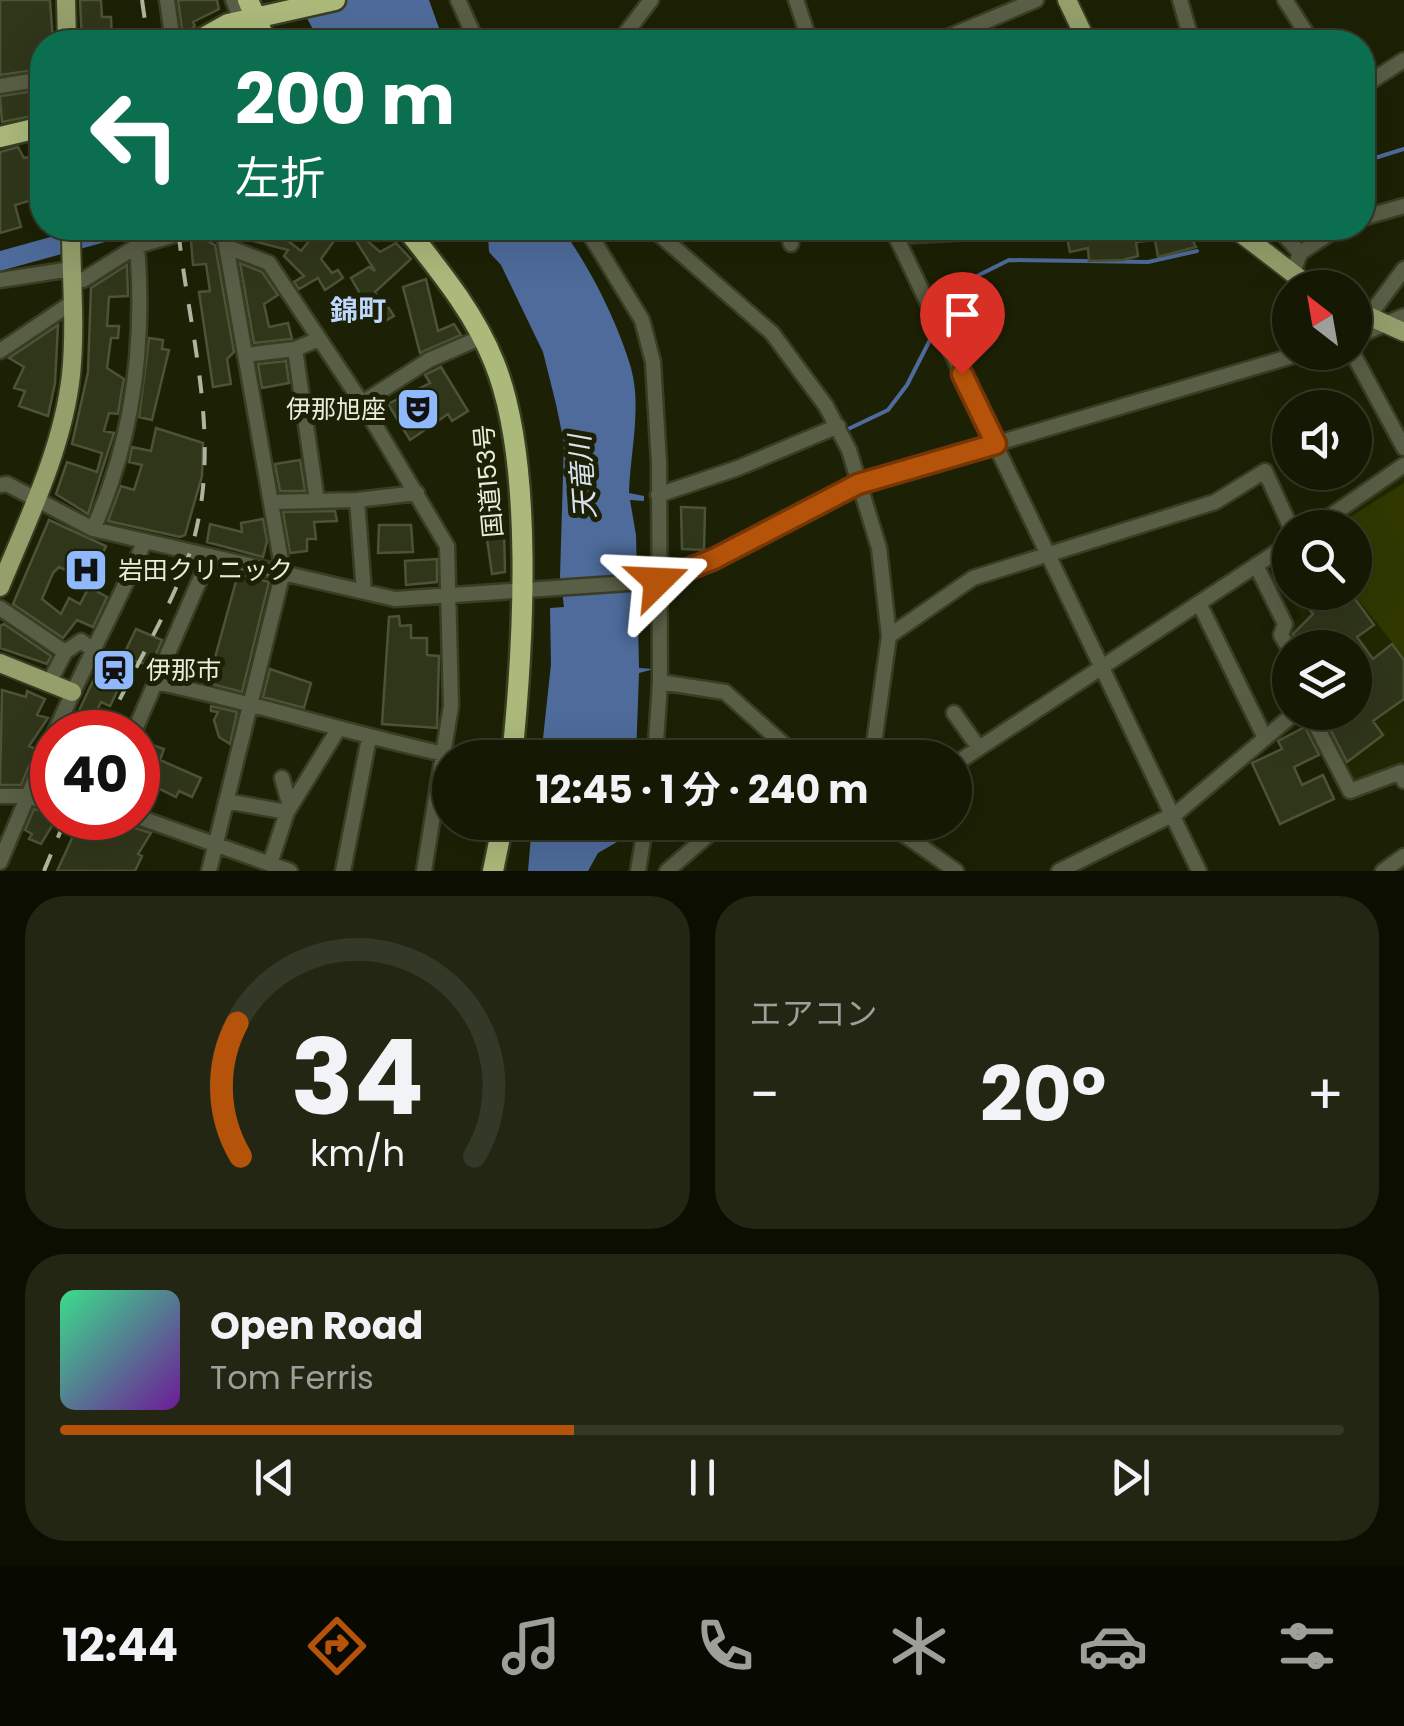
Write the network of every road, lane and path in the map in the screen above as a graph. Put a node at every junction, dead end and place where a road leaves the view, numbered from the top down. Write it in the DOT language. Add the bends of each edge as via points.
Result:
graph roads {
  1 [pos="66,0"];
  2 [pos="167,0"];
  3 [pos="233,0"];
  4 [pos="335,0"];
  5 [pos="458,0"];
  6 [pos="651,0"];
  7 [pos="796,0"];
  8 [pos="1036,0"];
  9 [pos="1068,0"];
  10 [pos="1180,0"];
  11 [pos="1286,0"];
  12 [pos="248,22"];
  13 [pos="66,30"];
  14 [pos="171,30"];
  15 [pos="472,30"];
  16 [pos="628,30"];
  17 [pos="806,30"];
  18 [pos="965,30"];
  19 [pos="1081,30"];
  20 [pos="1189,30"];
  21 [pos="1305,30"];
  22 [pos="1404,60"];
  23 [pos="1375,79"];
  24 [pos="30,81"];
  25 [pos="0,86"];
  26 [pos="30,130"];
  27 [pos="0,137"];
  28 [pos="1404,206"];
  29 [pos="1375,214"];
  30 [pos="70,240"];
  31 [pos="157,240"];
  32 [pos="227,240"];
  33 [pos="415,240"];
  34 [pos="593,240"];
  35 [pos="666,240"];
  36 [pos="790,240"];
  37 [pos="898,240"];
  38 [pos="1249,240"];
  39 [pos="1289,240"];
  40 [pos="1320,240"];
  41 [pos="791,244"];
  42 [pos="137,246"];
  43 [pos="230,248"];
  44 [pos="1300,253"];
  45 [pos="1404,269"];
  46 [pos="71,270"];
  47 [pos="1286,270"];
  48 [pos="1294,270"];
  49 [pos="0,280"];
  50 [pos="73,302"];
  51 [pos="1372,303"];
  52 [pos="1372,316"];
  53 [pos="1399,324"];
  54 [pos="1372,333"];
  55 [pos="482,337"];
  56 [pos="319,339"];
  57 [pos="295,349"];
  58 [pos="0,351"];
  59 [pos="245,355"];
  60 [pos="1272,362"];
  61 [pos="1362,370"];
  62 [pos="362,403"];
  63 [pos="838,426"];
  64 [pos="996,444"];
  65 [pos="1404,448"];
  66 [pos="1404,465"];
  67 [pos="2,483"];
  68 [pos="858,484"];
  69 [pos="417,493"];
  70 [pos="658,495"];
  71 [pos="36,499"];
  72 [pos="357,500"];
  73 [pos="317,501"];
  74 [pos="271,502"];
  75 [pos="1283,510"];
  76 [pos="1338,510"];
  77 [pos="93,528"];
  78 [pos="144,543"];
  79 [pos="1049,554"];
  80 [pos="1272,555"];
  81 [pos="210,556"];
  82 [pos="1256,565"];
  83 [pos="283,572"];
  84 [pos="656,581"];
  85 [pos="0,587"];
  86 [pos="526,588"];
  87 [pos="364,592"];
  88 [pos="446,594"];
  89 [pos="1199,602"];
  90 [pos="0,608"];
  91 [pos="1283,630"];
  92 [pos="889,636"];
  93 [pos="92,649"];
  94 [pos="65,652"];
  95 [pos="0,663"];
  96 [pos="1102,665"];
  97 [pos="155,682"];
  98 [pos="660,682"];
  99 [pos="50,683"];
  100 [pos="72,692"];
  101 [pos="250,702"];
  102 [pos="65,710"];
  103 [pos="143,710"];
  104 [pos="954,713"];
  105 [pos="339,728"];
  106 [pos="1275,730"];
  107 [pos="1318,730"];
  108 [pos="369,738"];
  109 [pos="1266,738"];
  110 [pos="445,740"];
  111 [pos="513,740"];
  112 [pos="656,740"];
  113 [pos="777,740"];
  114 [pos="875,740"];
  115 [pos="979,748"];
  116 [pos="432,751"];
  117 [pos="972,753"];
  118 [pos="282,778"];
  119 [pos="1404,781"];
  120 [pos="30,791"];
  121 [pos="0,796"];
  122 [pos="28,796"];
  123 [pos="226,801"];
  124 [pos="288,809"];
  125 [pos="1172,814"];
  126 [pos="432,824"];
  127 [pos="160,826"];
  128 [pos="499,840"];
  129 [pos="643,840"];
  130 [pos="702,840"];
  131 [pos="912,840"];
  132 [pos="215,846"];
  133 [pos="1404,856"];
  134 [pos="0,862"];
  135 [pos="270,864"];
  136 [pos="209,871"];
  137 [pos="290,871"];
  138 [pos="343,871"];
  139 [pos="424,871"];
  140 [pos="493,871"];
  141 [pos="638,871"];
  142 [pos="667,871"];
  143 [pos="956,871"];
  144 [pos="1059,871"];
  145 [pos="1199,871"];
  146 [pos="1383,871"];
  1 -- 13 [label="main road"];
  2 -- 14 [label="street"];
  3 -- 12 [label="street"];
  4 -- 12 [label="highway"];
  5 -- 15 [label="street"];
  6 -- 16 [label="street"];
  7 -- 17 [label="street"];
  8 -- 18 [label="street"];
  9 -- 19 [label="main road"];
  10 -- 20 [label="street"];
  11 -- 21 [label="street"];
  22 -- 23 [label="street"];
  24 -- 25 [label="street"];
  26 -- 27 [label="highway"];
  28 -- 29 [label="street"];
  30 -- 46 [label="main road"];
  31 -- 42 [label="street"];
  32 -- 43 [label="street"];
  33 -- 55 [label="highway, 国道153号"];
  34 -- 70 [label="street" via="649,341"];
  35 -- 63 [label="street" via="772,333"];
  36 -- 41 [label="street"];
  37 -- 64 [label="street"];
  38 -- 47 [label="main road"];
  39 -- 44 [label="street"];
  40 -- 44 [label="street"];
  42 -- 46 [label="street" via="84,280"];
  42 -- 77 [label="street" via="139,359 114,472"];
  43 -- 56 [label="street" via="270,263"];
  43 -- 59 [label="street"];
  44 -- 48 [label="street"];
  45 -- 51 [label="street"];
  46 -- 49 [label="street"];
  46 -- 50 [label="main road"];
  50 -- 58 [label="street"];
  50 -- 71 [label="main road" via="66,405"];
  52 -- 53 [label="main road"];
  53 -- 54 [label="street"];
  55 -- 62 [label="street" via="429,360"];
  55 -- 86 [label="highway, 国道153号" via="512,430"];
  56 -- 57 [label="street"];
  56 -- 62 [label="street"];
  57 -- 59 [label="street"];
  57 -- 73 [label="street"];
  59 -- 74 [label="street"];
  60 -- 64 [label="street"];
  61 -- 65 [label="street"];
  62 -- 69 [label="street"];
  63 -- 68 [label="street"];
  63 -- 70 [label="street"];
  64 -- 68 [label="street"];
  64 -- 79 [label="street"];
  66 -- 76 [label="street"];
  67 -- 71 [label="street"];
  68 -- 84 [label="street" via="714,559"];
  68 -- 92 [label="street" via="879,548"];
  69 -- 72 [label="street"];
  69 -- 88 [label="street" via="447,546"];
  70 -- 84 [label="street"];
  71 -- 77 [label="street"];
  71 -- 85 [label="main road"];
  72 -- 73 [label="street"];
  72 -- 87 [label="street"];
  73 -- 74 [label="street"];
  74 -- 83 [label="street"];
  75 -- 79 [label="street" via="1265,471 1214,502"];
  77 -- 78 [label="street"];
  78 -- 81 [label="street"];
  78 -- 93 [label="street" via="105,634"];
  79 -- 92 [label="street" via="973,578"];
  79 -- 96 [label="street"];
  80 -- 82 [label="street"];
  81 -- 83 [label="street"];
  81 -- 97 [label="street"];
  82 -- 89 [label="street"];
  82 -- 91 [label="street"];
  83 -- 87 [label="street"];
  83 -- 101 [label="street"];
  84 -- 86 [label="street"];
  84 -- 98 [label="street"];
  86 -- 88 [label="street"];
  86 -- 111 [label="highway, 国道153号"];
  87 -- 88 [label="street" via="395,599"];
  88 -- 110 [label="street" via="452,671"];
  89 -- 96 [label="street"];
  89 -- 109 [label="street"];
  90 -- 94 [label="street"];
  92 -- 114 [label="street"];
  93 -- 94 [label="street" via="81,642"];
  93 -- 100 [label="street"];
  94 -- 99 [label="street"];
  95 -- 99 [label="main road"];
  96 -- 115 [label="street"];
  96 -- 125 [label="street"];
  97 -- 101 [label="street"];
  97 -- 103 [label="street"];
  98 -- 112 [label="street"];
  98 -- 113 [label="street" via="725,692"];
  99 -- 100 [label="main road"];
  100 -- 102 [label="street"];
  101 -- 105 [label="street"];
  101 -- 123 [label="street"];
  104 -- 115 [label="street"];
  105 -- 108 [label="street"];
  105 -- 124 [label="street"];
  106 -- 109 [label="street"];
  107 -- 119 [label="street" via="1350,792 1401,772"];
  108 -- 116 [label="street"];
  108 -- 138 [label="street"];
  109 -- 125 [label="street"];
  115 -- 117 [label="street"];
  118 -- 124 [label="street"];
  120 -- 122 [label="street"];
  121 -- 122 [label="street"];
  122 -- 134 [label="street"];
  123 -- 124 [label="street"];
  123 -- 132 [label="street"];
  124 -- 135 [label="street"];
  125 -- 144 [label="street"];
  125 -- 145 [label="street"];
  126 -- 139 [label="street"];
  127 -- 132 [label="street"];
  128 -- 140 [label="highway"];
  129 -- 141 [label="street"];
  130 -- 142 [label="street"];
  131 -- 143 [label="street"];
  132 -- 135 [label="street"];
  132 -- 136 [label="street"];
  133 -- 146 [label="street"];
  135 -- 137 [label="street"];
}
